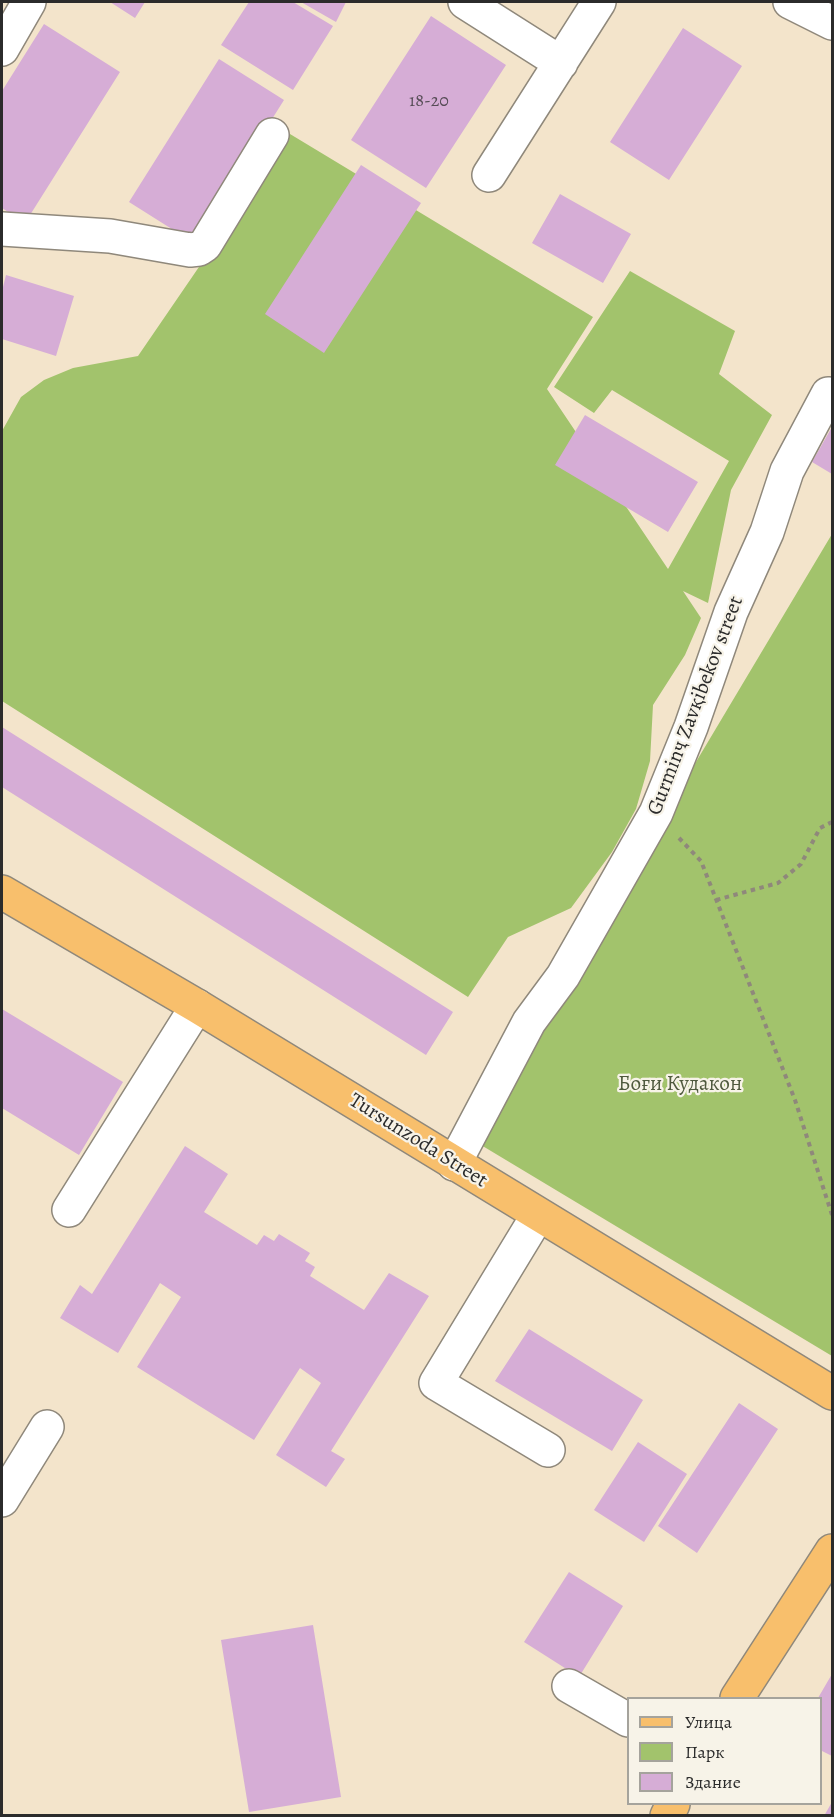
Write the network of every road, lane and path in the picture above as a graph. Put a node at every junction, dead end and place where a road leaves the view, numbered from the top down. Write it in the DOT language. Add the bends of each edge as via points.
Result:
graph roads {
  1 [pos="29,2"];
  2 [pos="465,2"];
  3 [pos="599,2"];
  4 [pos="790,2"];
  5 [pos="832,23"];
  6 [pos="2,49"];
  7 [pos="561,63"];
  8 [pos="272,135"];
  9 [pos="489,175"];
  10 [pos="2,229"];
  11 [pos="828,394"];
  12 [pos="656,813"];
  13 [pos="832,822"];
  14 [pos="2,892"];
  15 [pos="716,900"];
  16 [pos="197,1006"];
  17 [pos="454,1164"];
  18 [pos="69,1210"];
  19 [pos="538,1215"];
  20 [pos="832,1215"];
  21 [pos="832,1393"];
  22 [pos="47,1427"];
  23 [pos="548,1450"];
  24 [pos="2,1500"];
  25 [pos="832,1551"];
  26 [pos="569,1686"];
  27 [pos="738,1697"];
  28 [pos="627,1719"];
  1 -- 6 [label="street"];
  2 -- 7 [label="street"];
  3 -- 7 [label="street"];
  4 -- 5 [label="street"];
  7 -- 9 [label="street"];
  8 -- 10 [label="street" via="199,249 110,236"];
  11 -- 12 [label="street, Gurminҷ Zavқibekov street" via="787,471 767,532 731,612"];
  12 -- 15 [label="path" via="701,861"];
  12 -- 17 [label="street, Gurminҷ Zavқibekov street" via="563,976 529,1022"];
  13 -- 15 [label="path" via="820,828 801,864 778,883"];
  14 -- 16 [label="main road, Tursunzoda Street"];
  15 -- 20 [label="path" via="795,1100"];
  16 -- 17 [label="main road, Tursunzoda Street"];
  16 -- 18 [label="street"];
  17 -- 19 [label="main road, Tursunzoda Street"];
  19 -- 21 [label="main road, Tursunzoda Street"];
  19 -- 23 [label="street" via="436,1383"];
  22 -- 24 [label="street"];
  25 -- 27 [label="main road"];
  26 -- 28 [label="street"];
}
